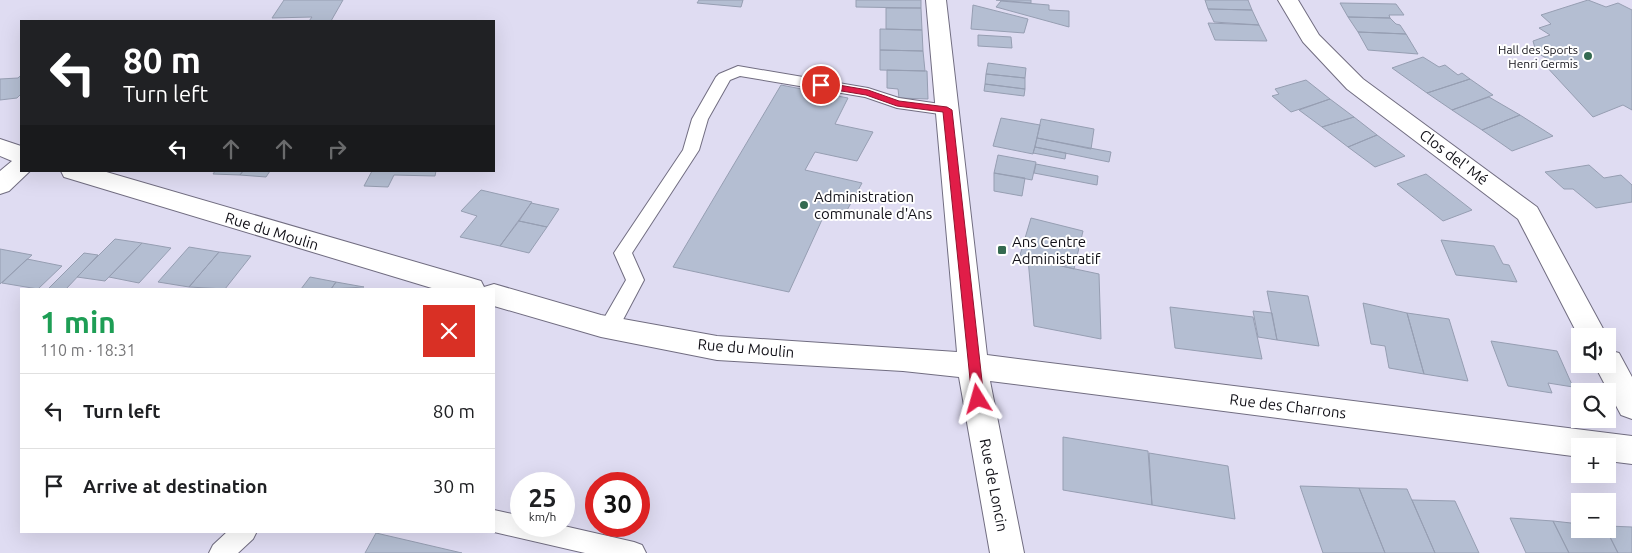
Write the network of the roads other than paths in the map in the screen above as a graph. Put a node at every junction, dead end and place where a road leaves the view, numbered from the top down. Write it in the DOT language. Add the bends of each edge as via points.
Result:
graph roads {
  1 [pos="936,0"];
  2 [pos="1288,0"];
  3 [pos="947,110"];
  4 [pos="0,147"];
  5 [pos="20,155"];
  6 [pos="20,167"];
  7 [pos="76,172"];
  8 [pos="0,185"];
  9 [pos="468,288"];
  10 [pos="495,295"];
  11 [pos="609,327"];
  12 [pos="1589,328"];
  13 [pos="973,366"];
  14 [pos="1614,373"];
  15 [pos="1632,406"];
  16 [pos="1571,442"];
  17 [pos="1616,448"];
  18 [pos="1632,450"];
  19 [pos="495,521"];
  20 [pos="243,533"];
  21 [pos="221,553"];
  22 [pos="634,553"];
  23 [pos="1007,553"];
  1 -- 3 [label="street, Rue de Loncin"];
  2 -- 12 [label="street, Clos del' Mé" via="1310,38 1356,84 1528,214"];
  3 -- 11 [label="lane" via="738,71 724,77 700,120 691,150 623,253 635,280"];
  3 -- 13 [label="street, Rue de Loncin"];
  4 -- 5 [label="street"];
  6 -- 8 [label="street"];
  7 -- 9 [label="street, Rue du Moulin"];
  10 -- 11 [label="street, Rue du Moulin"];
  11 -- 13 [label="street, Rue du Moulin" via="717,348 903,358"];
  13 -- 16 [label="street, Rue des Charrons"];
  13 -- 23 [label="street, Rue de Loncin"];
  14 -- 15 [label="street"];
  17 -- 18 [label="street"];
  19 -- 22 [label="lane"];
  20 -- 21 [label="lane"];
}
